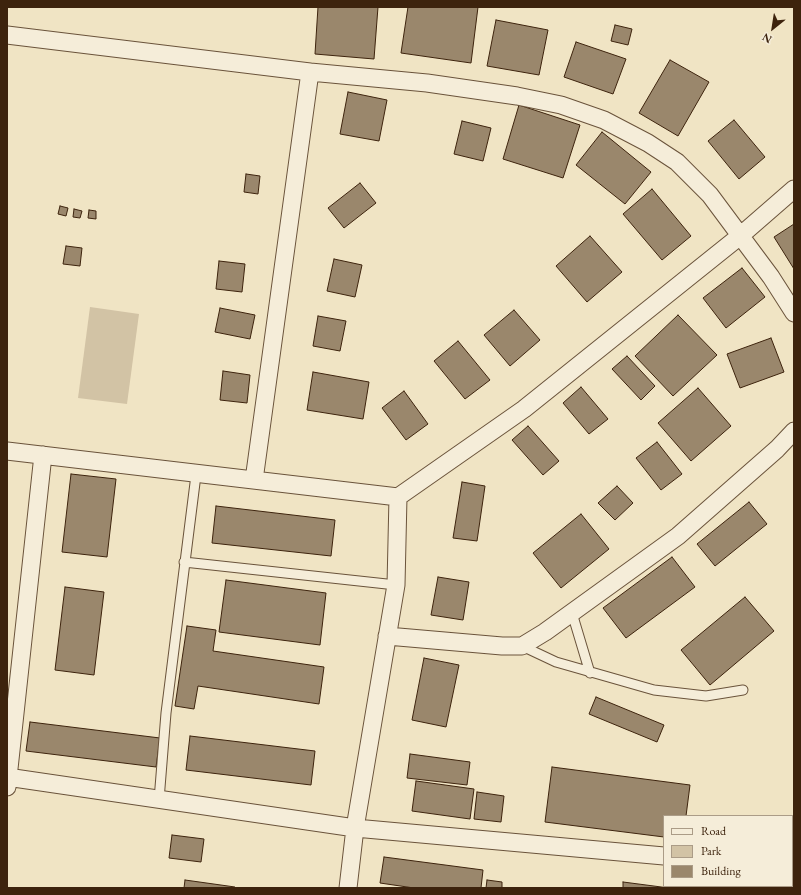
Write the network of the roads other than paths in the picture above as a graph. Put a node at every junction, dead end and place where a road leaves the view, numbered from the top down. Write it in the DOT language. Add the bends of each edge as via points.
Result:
graph roads {
  1 [pos="7,35"];
  2 [pos="310,72"];
  3 [pos="794,189"];
  4 [pos="740,236"];
  5 [pos="794,313"];
  6 [pos="794,431"];
  7 [pos="7,451"];
  8 [pos="43,454"];
  9 [pos="196,474"];
  10 [pos="254,480"];
  11 [pos="398,497"];
  12 [pos="184,562"];
  13 [pos="396,585"];
  14 [pos="572,613"];
  15 [pos="387,636"];
  16 [pos="522,646"];
  17 [pos="590,673"];
  18 [pos="743,690"];
  19 [pos="7,780"];
  20 [pos="159,800"];
  21 [pos="354,828"];
  22 [pos="663,856"];
  23 [pos="348,888"];
  1 -- 2 [label="street"];
  2 -- 4 [label="street" via="427,83 517,96 561,105 604,120 677,162 710,195"];
  2 -- 10 [label="street"];
  3 -- 4 [label="street"];
  4 -- 5 [label="street"];
  4 -- 11 [label="street" via="524,409"];
  6 -- 14 [label="street" via="678,536"];
  7 -- 8 [label="street"];
  8 -- 9 [label="street"];
  8 -- 19 [label="street"];
  9 -- 10 [label="street"];
  9 -- 12 [label="lane"];
  10 -- 11 [label="street"];
  11 -- 13 [label="street"];
  12 -- 13 [label="lane"];
  12 -- 20 [label="lane" via="166,713"];
  13 -- 15 [label="street"];
  14 -- 16 [label="street"];
  14 -- 17 [label="lane"];
  15 -- 16 [label="street"];
  15 -- 21 [label="street"];
  16 -- 17 [label="lane" via="556,662"];
  17 -- 18 [label="lane" via="654,690 706,696"];
  19 -- 20 [label="street"];
  20 -- 21 [label="street"];
  21 -- 22 [label="street"];
  21 -- 23 [label="street"];
}
